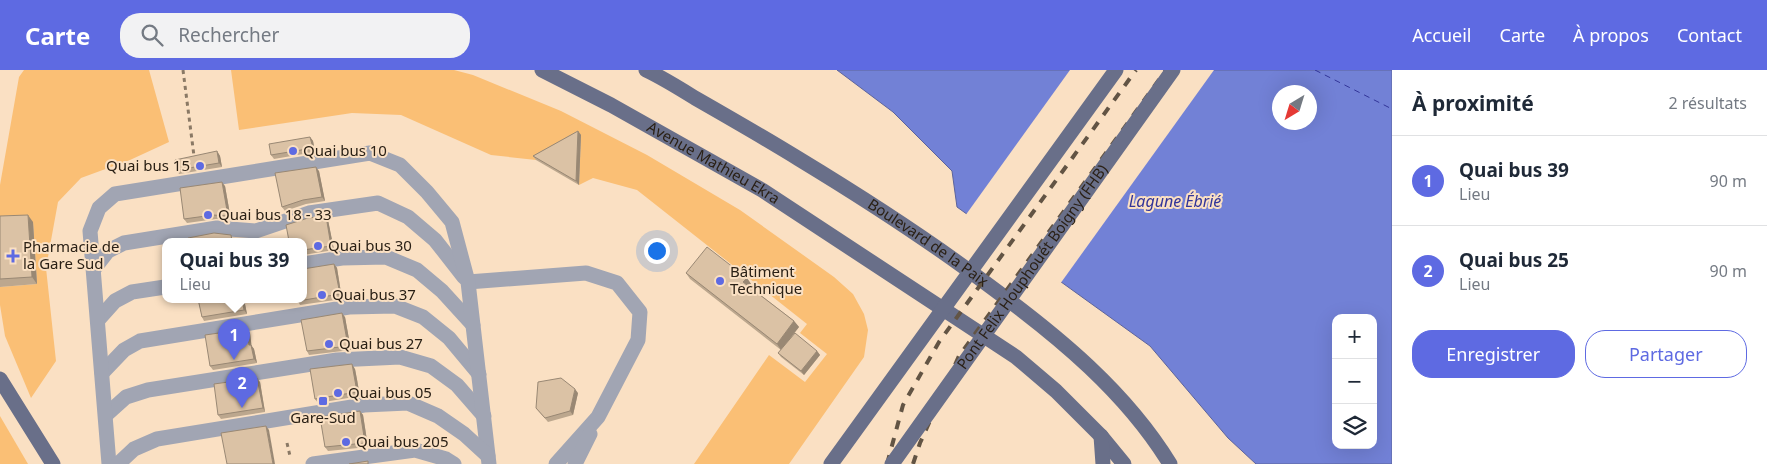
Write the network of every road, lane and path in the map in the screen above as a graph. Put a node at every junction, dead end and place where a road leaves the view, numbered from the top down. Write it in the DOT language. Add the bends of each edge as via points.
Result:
graph roads {
  1 [pos="542,70"];
  2 [pos="646,70"];
  3 [pos="1116,70"];
  4 [pos="1173,70"];
  5 [pos="307,263"];
  6 [pos="94,269"];
  7 [pos="468,282"];
  8 [pos="162,287"];
  9 [pos="98,320"];
  10 [pos="473,325"];
  11 [pos="102,373"];
  12 [pos="479,374"];
  13 [pos="0,379"];
  14 [pos="106,416"];
  15 [pos="484,416"];
  16 [pos="598,417"];
  17 [pos="1101,436"];
  18 [pos="489,460"];
  19 [pos="53,464"];
  20 [pos="109,464"];
  21 [pos="118,464"];
  22 [pos="313,464"];
  23 [pos="454,464"];
  24 [pos="556,464"];
  25 [pos="575,464"];
  26 [pos="831,464"];
  27 [pos="892,464"];
  28 [pos="1103,464"];
  29 [pos="1124,464"];
  30 [pos="1170,464"];
  1 -- 17 [label="main road, Avenue Mathieu Ekra" via="762,190 879,266 1016,357"];
  2 -- 30 [label="main road, Boulevard de la Paix" via="848,189 939,248 1007,298 1064,343 1115,392"];
  3 -- 26 [label="main road, bridge"];
  4 -- 27 [label="main road, Pont Felix Houphouét Boigny (FHB), bridge"];
  5 -- 10 [label="lane" via="342,258 386,257 417,270 442,291"];
  6 -- 7 [label="lane" via="108,251 124,243 217,228 256,231 309,213 378,203 408,217 435,240"];
  6 -- 7 [label="lane" via="90,231 99,208 115,194 370,154 400,165 452,222"];
  6 -- 9 [label="lane"];
  7 -- 10 [label="lane"];
  7 -- 16 [label="lane" via="586,273 617,283 640,312 638,340"];
  8 -- 9 [label="lane" via="132,292 115,301"];
  9 -- 11 [label="lane"];
  10 -- 12 [label="lane"];
  11 -- 12 [label="lane" via="124,350 140,341 350,307 395,306 423,317 450,338"];
  11 -- 14 [label="lane"];
  12 -- 15 [label="lane"];
  13 -- 19 [label="main road"];
  14 -- 15 [label="lane" via="126,397 148,390 337,360 400,357 431,366 457,385"];
  14 -- 20 [label="lane"];
  15 -- 18 [label="lane"];
  16 -- 24 [label="lane"];
  16 -- 25 [label="lane"];
  17 -- 28 [label="main road"];
  17 -- 29 [label="main road"];
  18 -- 21 [label="lane" via="464,434 438,416 408,403 364,405 157,439 134,450"];
  22 -- 23 [label="lane" via="415,450"];
}
